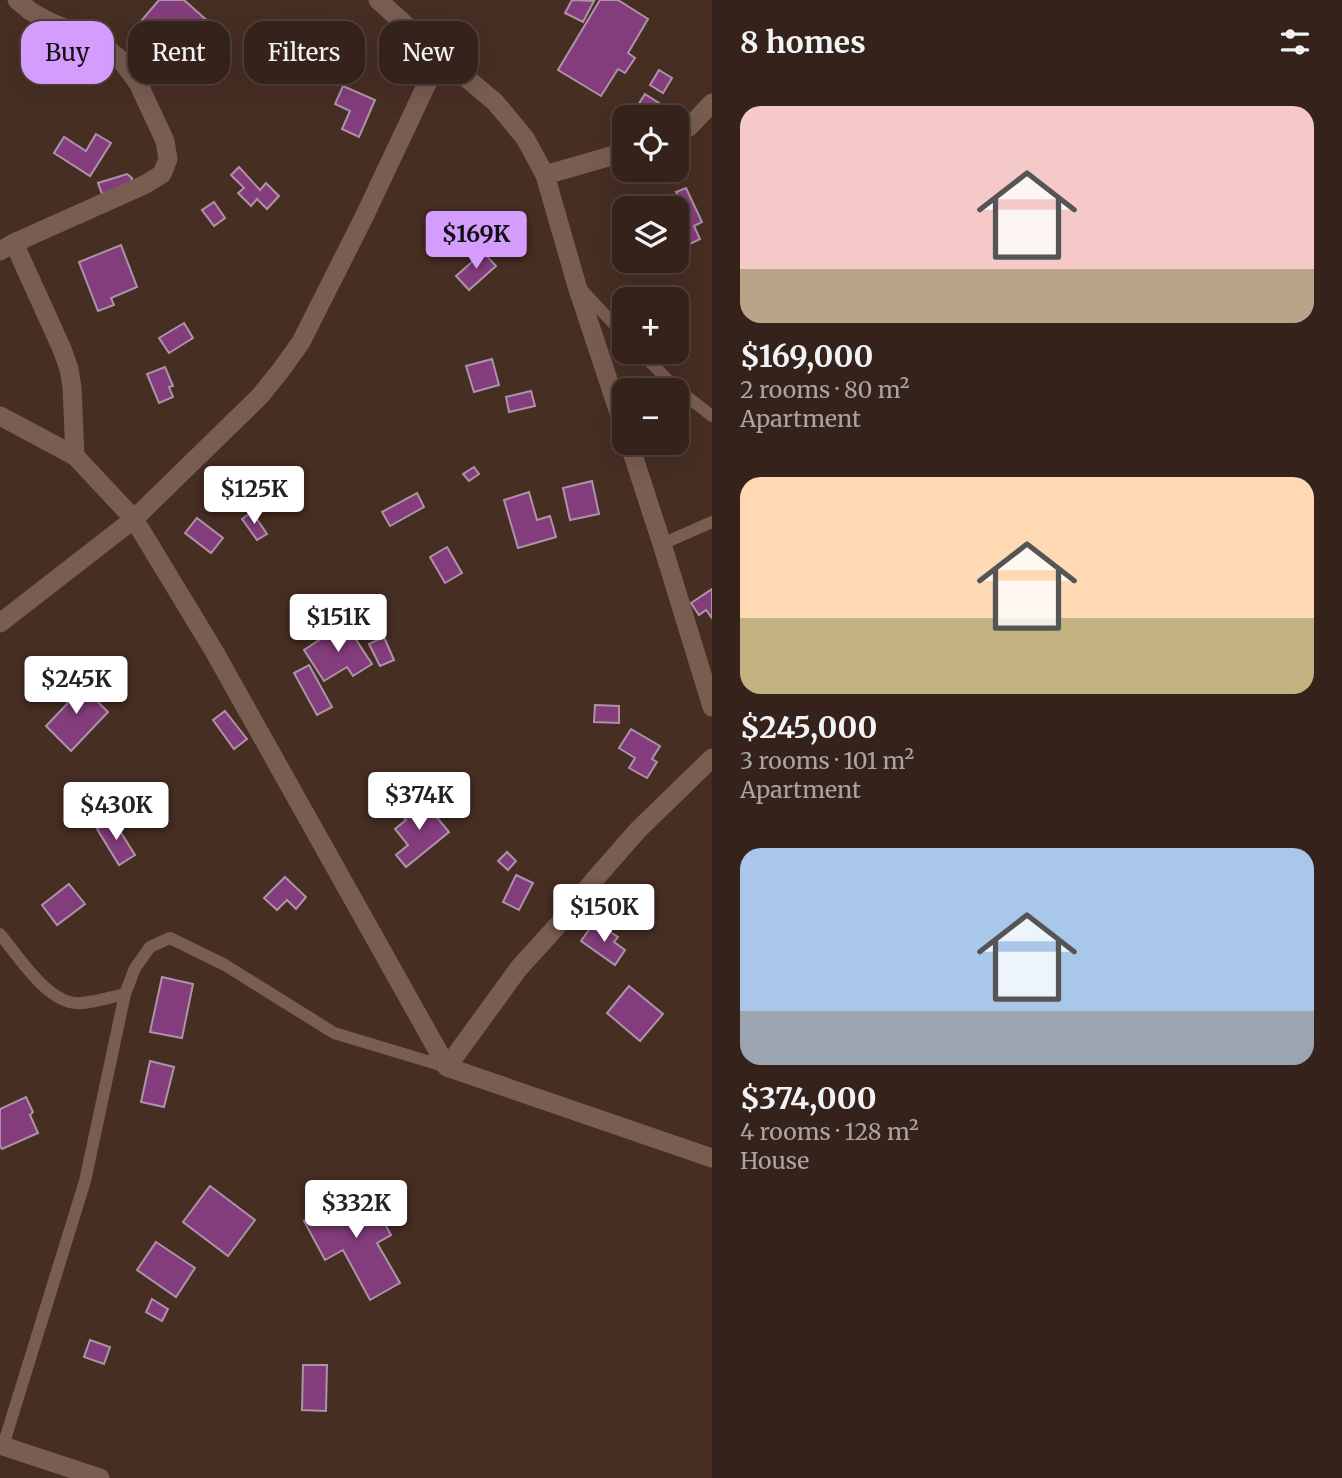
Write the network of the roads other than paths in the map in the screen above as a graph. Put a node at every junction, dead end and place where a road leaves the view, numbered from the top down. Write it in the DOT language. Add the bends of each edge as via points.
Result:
graph roads {
  1 [pos="16,0"];
  2 [pos="382,1"];
  3 [pos="403,21"];
  4 [pos="427,84"];
  5 [pos="473,84"];
  6 [pos="712,103"];
  7 [pos="689,127"];
  8 [pos="612,156"];
  9 [pos="545,175"];
  10 [pos="7,247"];
  11 [pos="577,286"];
  12 [pos="612,322"];
  13 [pos="652,364"];
  14 [pos="612,391"];
  15 [pos="0,416"];
  16 [pos="712,416"];
  17 [pos="633,455"];
  18 [pos="75,456"];
  19 [pos="134,519"];
  20 [pos="712,523"];
  21 [pos="662,544"];
  22 [pos="0,623"];
  23 [pos="712,707"];
  24 [pos="712,758"];
  25 [pos="0,934"];
  26 [pos="125,994"];
  27 [pos="447,1067"];
  28 [pos="712,1158"];
  29 [pos="1,1445"];
  30 [pos="100,1478"];
  1 -- 10 [label="street" via="50,22 99,42 121,60 138,83 165,141 168,159 162,174 146,184"];
  2 -- 3 [label="street"];
  4 -- 19 [label="street" via="301,342 260,396"];
  5 -- 9 [label="street" via="525,138"];
  6 -- 7 [label="street"];
  8 -- 9 [label="street"];
  9 -- 11 [label="street"];
  10 -- 18 [label="street" via="69,369"];
  11 -- 12 [label="lane"];
  11 -- 14 [label="street"];
  13 -- 16 [label="lane"];
  15 -- 18 [label="street"];
  17 -- 21 [label="street"];
  18 -- 19 [label="street"];
  19 -- 22 [label="street"];
  19 -- 27 [label="street" via="214,651"];
  20 -- 21 [label="lane"];
  21 -- 23 [label="street"];
  24 -- 27 [label="street" via="595,879 519,968"];
  25 -- 26 [label="lane" via="47,990 62,1001 79,1003"];
  26 -- 27 [label="lane" via="150,947 170,938 225,965 334,1033"];
  26 -- 29 [label="lane" via="85,1181"];
  27 -- 28 [label="street"];
  29 -- 30 [label="street"];
}
